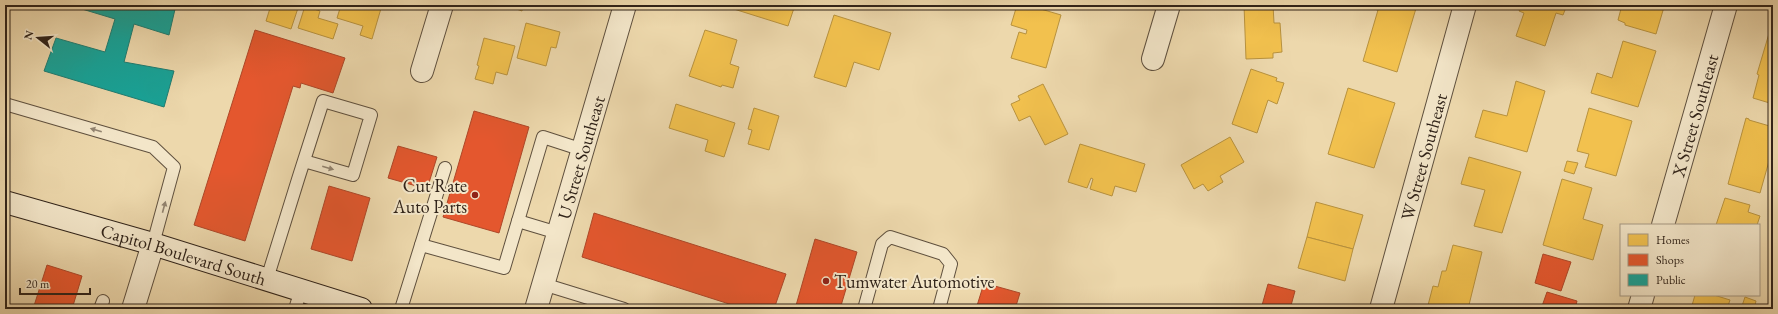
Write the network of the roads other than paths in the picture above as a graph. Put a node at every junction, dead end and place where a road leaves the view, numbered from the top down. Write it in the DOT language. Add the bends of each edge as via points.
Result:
graph roads {
  1 [pos="442,5"];
  2 [pos="625,5"];
  3 [pos="1170,5"];
  4 [pos="1465,5"];
  5 [pos="1726,5"];
  6 [pos="1154,59"];
  7 [pos="422,71"];
  8 [pos="5,104"];
  9 [pos="583,150"];
  10 [pos="304,161"];
  11 [pos="445,168"];
  12 [pos="5,202"];
  13 [pos="518,221"];
  14 [pos="1663,224"];
  15 [pos="558,233"];
  16 [pos="153,244"];
  17 [pos="421,245"];
  18 [pos="267,279"];
  19 [pos="544,284"];
  20 [pos="1643,296"];
  21 [pos="298,300"];
  22 [pos="133,309"];
  23 [pos="361,309"];
  24 [pos="401,309"];
  25 [pos="536,309"];
  26 [pos="624,309"];
  27 [pos="864,309"];
  28 [pos="939,309"];
  29 [pos="1381,309"];
  30 [pos="1639,309"];
  1 -- 7 [label="street"];
  2 -- 9 [label="street, U Street Southeast"];
  3 -- 6 [label="street"];
  4 -- 29 [label="street, W Street Southeast"];
  5 -- 14 [label="street, X Street Southeast"];
  16 -- 8 [label="lane, one-way" via="174,167 153,147"];
  9 -- 13 [label="lane" via="544,137"];
  9 -- 15 [label="street, U Street Southeast"];
  10 -- 10 [label="lane, one-way" via="353,175 371,115 323,101"];
  10 -- 18 [label="lane"];
  11 -- 17 [label="lane"];
  12 -- 16 [label="street, Capitol Boulevard South"];
  13 -- 15 [label="lane"];
  13 -- 17 [label="lane" via="504,268"];
  15 -- 19 [label="street, U Street Southeast"];
  16 -- 18 [label="street, Capitol Boulevard South"];
  16 -- 22 [label="street"];
  17 -- 24 [label="lane"];
  18 -- 21 [label="street, Capitol Boulevard South"];
  19 -- 25 [label="street, U Street Southeast"];
  19 -- 26 [label="lane"];
  20 -- 30 [label="street"];
  21 -- 23 [label="street, Capitol Boulevard South"];
  27 -- 28 [label="lane" via="882,244 890,237 943,254 952,264"];
}
